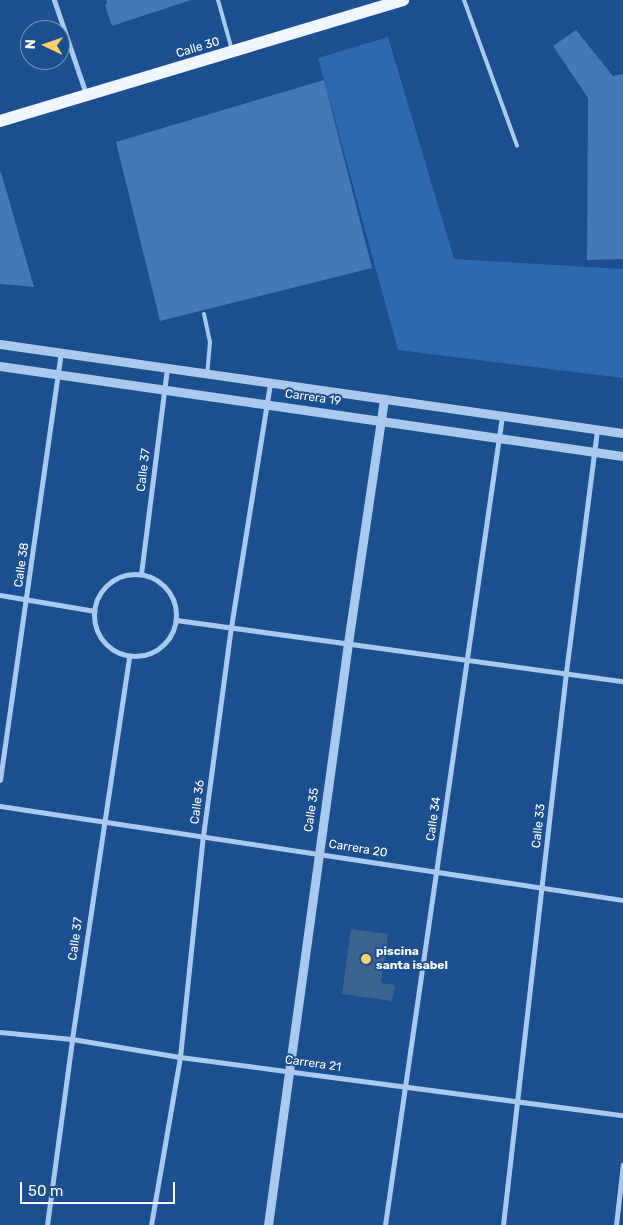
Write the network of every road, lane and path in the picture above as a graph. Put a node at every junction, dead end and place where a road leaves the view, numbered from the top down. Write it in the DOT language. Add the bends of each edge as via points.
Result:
graph roads {
  1 [pos="54,0"];
  2 [pos="218,0"];
  3 [pos="403,0"];
  4 [pos="464,0"];
  5 [pos="233,52"];
  6 [pos="87,96"];
  7 [pos="0,121"];
  8 [pos="517,146"];
  9 [pos="204,314"];
  10 [pos="0,344"];
  11 [pos="61,352"];
  12 [pos="0,366"];
  13 [pos="167,368"];
  14 [pos="207,374"];
  15 [pos="59,375"];
  16 [pos="270,383"];
  17 [pos="164,389"];
  18 [pos="384,399"];
  19 [pos="266,404"];
  20 [pos="502,416"];
  21 [pos="381,421"];
  22 [pos="597,429"];
  23 [pos="623,433"];
  24 [pos="499,438"];
  25 [pos="594,452"];
  26 [pos="623,456"];
  27 [pos="141,574"];
  28 [pos="0,595"];
  29 [pos="27,599"];
  30 [pos="95,611"];
  31 [pos="176,620"];
  32 [pos="231,628"];
  33 [pos="348,643"];
  34 [pos="129,656"];
  35 [pos="468,659"];
  36 [pos="566,672"];
  37 [pos="623,681"];
  38 [pos="0,780"];
  39 [pos="0,806"];
  40 [pos="103,821"];
  41 [pos="203,836"];
  42 [pos="319,854"];
  43 [pos="437,872"];
  44 [pos="543,887"];
  45 [pos="623,900"];
  46 [pos="0,1032"];
  47 [pos="72,1039"];
  48 [pos="180,1057"];
  49 [pos="289,1071"];
  50 [pos="405,1087"];
  51 [pos="518,1102"];
  52 [pos="623,1115"];
  53 [pos="623,1164"];
  54 [pos="47,1225"];
  55 [pos="150,1225"];
  56 [pos="268,1225"];
  57 [pos="385,1225"];
  58 [pos="503,1225"];
  59 [pos="616,1225"];
  1 -- 6 [label="street"];
  2 -- 5 [label="lane"];
  3 -- 5 [label="main road, Calle 30"];
  4 -- 8 [label="lane"];
  5 -- 6 [label="main road, Calle 30"];
  6 -- 7 [label="main road, Calle 30"];
  9 -- 14 [label="lane" via="210,342"];
  10 -- 11 [label="street, Carrera 19"];
  11 -- 13 [label="street, Carrera 19"];
  11 -- 15 [label="street, Calle 38"];
  12 -- 15 [label="street, Carrera 19"];
  13 -- 14 [label="street, Carrera 19"];
  13 -- 17 [label="street, Calle 37"];
  14 -- 16 [label="street, Carrera 19"];
  15 -- 17 [label="street, Carrera 19"];
  15 -- 29 [label="street, Calle 38"];
  16 -- 18 [label="street, Carrera 19"];
  16 -- 19 [label="street, Calle 36"];
  17 -- 19 [label="street, Carrera 19"];
  17 -- 27 [label="street, Calle 37"];
  18 -- 20 [label="street, Carrera 19"];
  18 -- 21 [label="street, Calle 35"];
  19 -- 21 [label="street, Carrera 19"];
  19 -- 32 [label="street, Calle 36"];
  20 -- 22 [label="street, Carrera 19"];
  20 -- 24 [label="street, Calle 34"];
  21 -- 24 [label="street, Carrera 19"];
  21 -- 33 [label="street, Calle 35"];
  22 -- 23 [label="street, Carrera 19"];
  22 -- 25 [label="street, Calle 33"];
  24 -- 25 [label="street, Carrera 19"];
  24 -- 35 [label="street, Calle 34"];
  25 -- 26 [label="street, Carrera 19"];
  25 -- 36 [label="street, Calle 33"];
  27 -- 30 [label="street" via="128,574 105,587"];
  27 -- 31 [label="street" via="164,585 176,607"];
  28 -- 29 [label="street"];
  29 -- 30 [label="street"];
  29 -- 38 [label="street, Calle 38"];
  30 -- 34 [label="street" via="95,623 107,645"];
  31 -- 32 [label="street"];
  31 -- 34 [label="street" via="168,638 155,651"];
  32 -- 33 [label="street"];
  32 -- 41 [label="street, Calle 36"];
  33 -- 35 [label="street"];
  33 -- 42 [label="street, Calle 35"];
  34 -- 40 [label="street, Calle 37"];
  35 -- 36 [label="street"];
  35 -- 43 [label="street, Calle 34"];
  36 -- 37 [label="street"];
  36 -- 44 [label="street, Calle 33"];
  39 -- 40 [label="street, Carrera 20"];
  40 -- 41 [label="street, Carrera 20"];
  40 -- 47 [label="street, Calle 37"];
  41 -- 42 [label="street, Carrera 20"];
  41 -- 48 [label="street, Calle 36"];
  42 -- 43 [label="street, Carrera 20"];
  42 -- 49 [label="street, Calle 35"];
  43 -- 44 [label="street, Carrera 20"];
  43 -- 50 [label="street, Calle 34"];
  44 -- 45 [label="street, Carrera 20"];
  44 -- 51 [label="street, Calle 33"];
  46 -- 47 [label="street, Carrera 21"];
  47 -- 48 [label="street, Carrera 21"];
  47 -- 54 [label="street, Calle 37"];
  48 -- 49 [label="street, Carrera 21"];
  48 -- 55 [label="street, Calle 36"];
  49 -- 50 [label="street, Carrera 21"];
  49 -- 56 [label="street, Calle 35"];
  50 -- 51 [label="street, Carrera 21"];
  50 -- 57 [label="street, Calle 34"];
  51 -- 52 [label="street, Carrera 21"];
  51 -- 58 [label="street, Calle 33"];
  53 -- 59 [label="street"];
}
